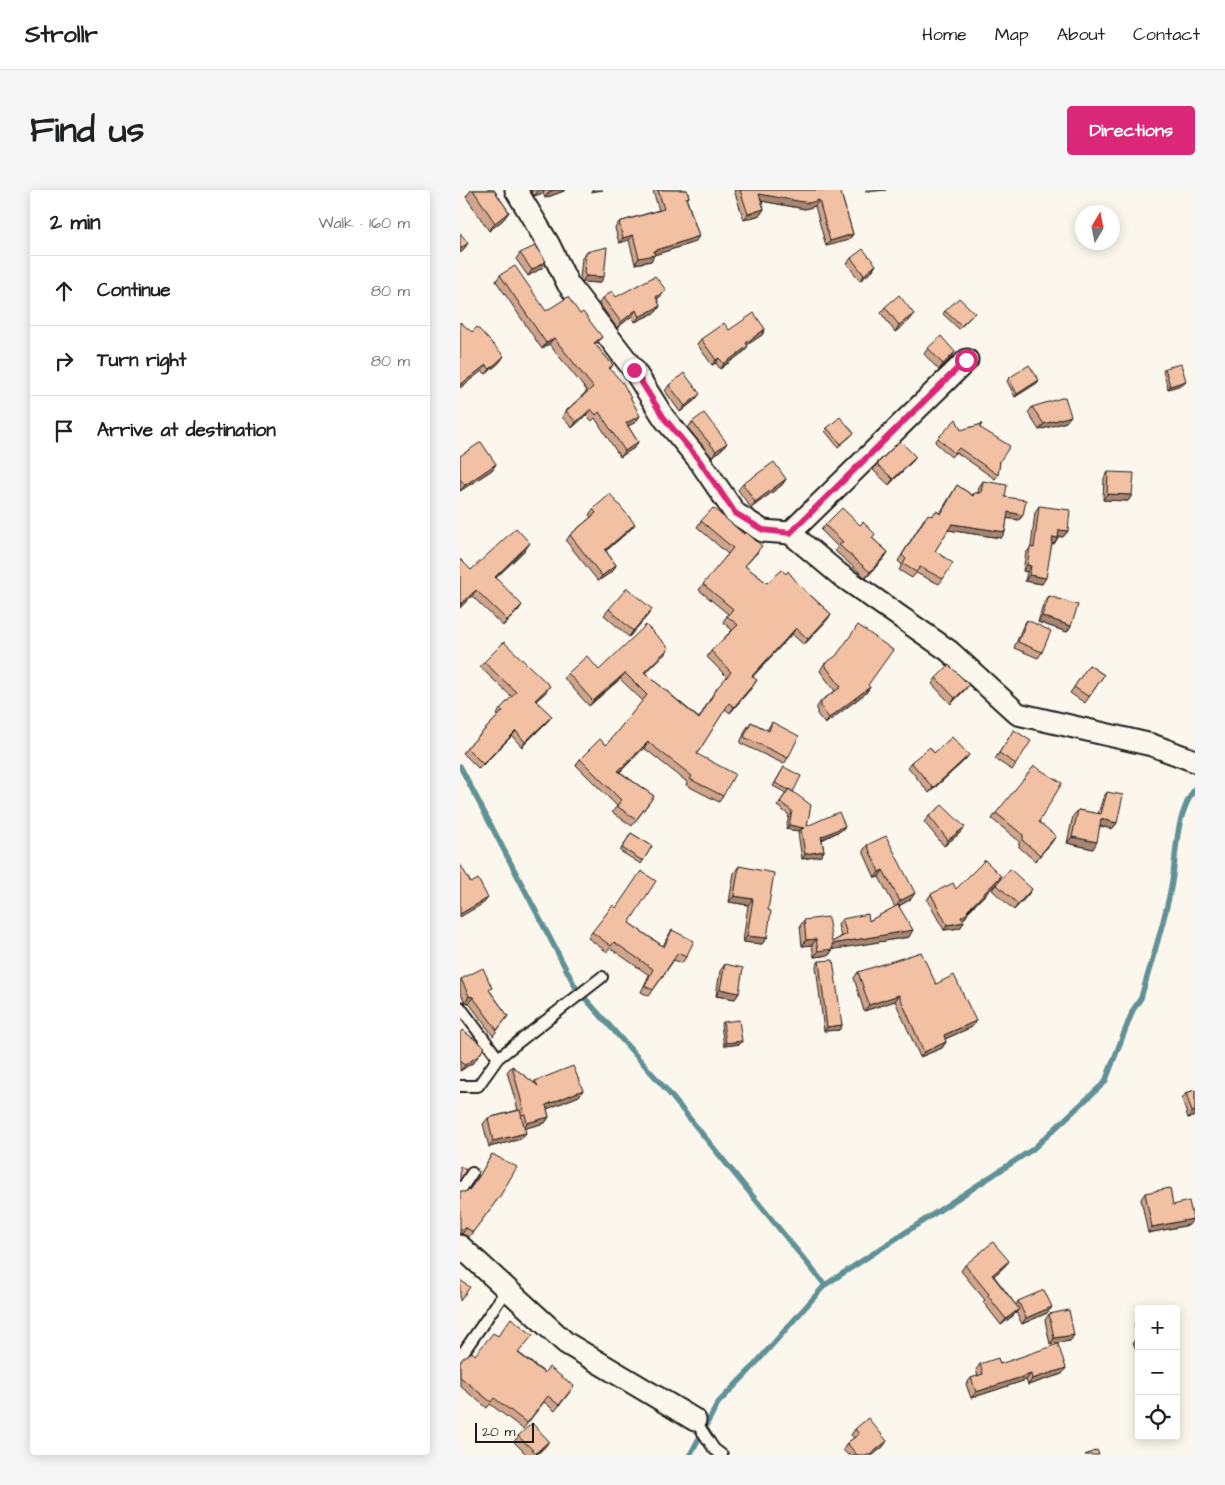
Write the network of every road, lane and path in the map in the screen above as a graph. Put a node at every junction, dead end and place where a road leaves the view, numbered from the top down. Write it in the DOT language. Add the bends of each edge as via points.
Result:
graph roads {
  1 [pos="516,190"];
  2 [pos="966,360"];
  3 [pos="790,533"];
  4 [pos="1195,760"];
  5 [pos="602,977"];
  6 [pos="460,1007"];
  7 [pos="498,1058"];
  8 [pos="460,1086"];
  9 [pos="472,1173"];
  10 [pos="460,1191"];
  11 [pos="460,1246"];
  12 [pos="507,1290"];
  13 [pos="460,1357"];
  14 [pos="695,1420"];
  15 [pos="718,1452"];
  1 -- 3 [label="street" via="568,284 634,370 664,418 699,460 735,513 763,530"];
  2 -- 3 [label="street"];
  3 -- 4 [label="street" via="855,585 949,651 1018,714 1152,745"];
  5 -- 7 [label="lane"];
  6 -- 7 [label="lane"];
  7 -- 8 [label="lane" via="478,1086"];
  9 -- 10 [label="lane"];
  11 -- 12 [label="street"];
  12 -- 13 [label="lane"];
  12 -- 14 [label="street" via="566,1343"];
  14 -- 15 [label="lane"];
}
